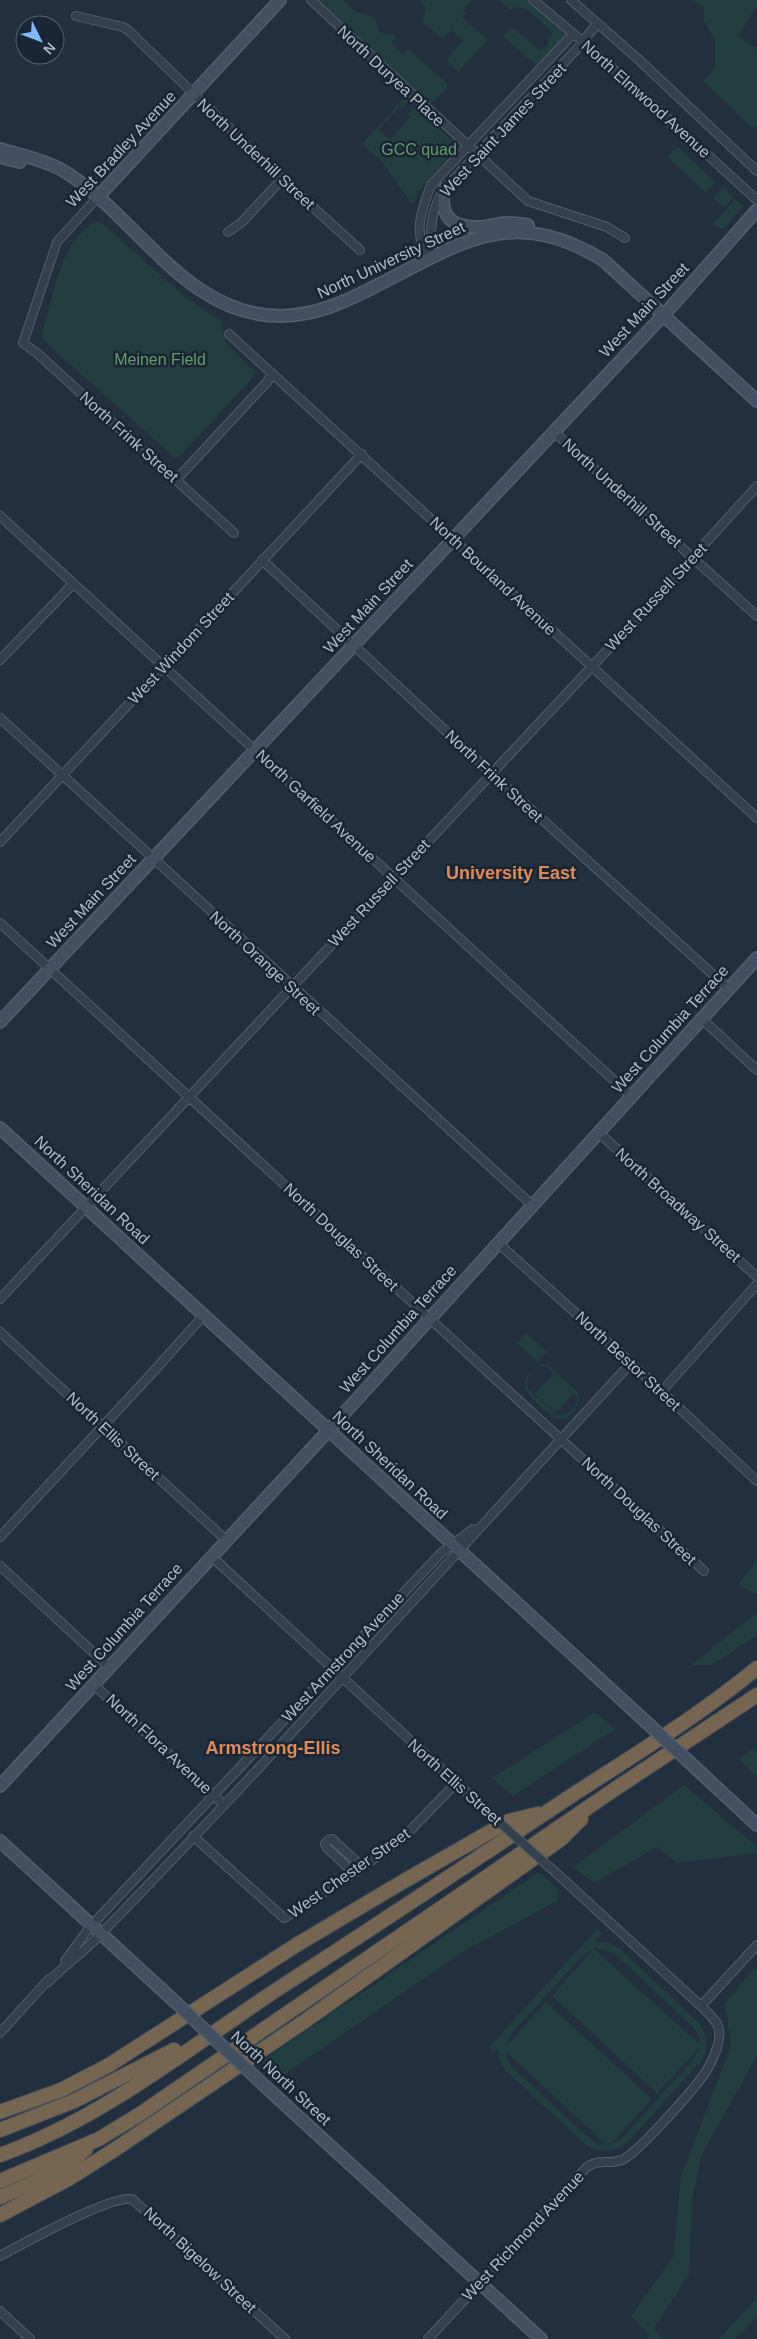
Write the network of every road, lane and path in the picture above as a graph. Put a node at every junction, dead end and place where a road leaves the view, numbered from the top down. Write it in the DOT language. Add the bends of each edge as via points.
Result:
graph roads {
  1 [pos="280,0"];
  2 [pos="311,0"];
  3 [pos="533,0"];
  4 [pos="571,0"];
  5 [pos="76,16"];
  6 [pos="597,24"];
  7 [pos="573,34"];
  8 [pos="582,41"];
  9 [pos="194,95"];
  10 [pos="468,146"];
  11 [pos="0,148"];
  12 [pos="476,154"];
  13 [pos="0,157"];
  14 [pos="59,170"];
  15 [pos="757,170"];
  16 [pos="282,179"];
  17 [pos="444,189"];
  18 [pos="97,198"];
  19 [pos="757,200"];
  20 [pos="757,210"];
  21 [pos="228,232"];
  22 [pos="541,235"];
  23 [pos="626,238"];
  24 [pos="360,250"];
  25 [pos="430,259"];
  26 [pos="663,314"];
  27 [pos="229,334"];
  28 [pos="23,343"];
  29 [pos="272,373"];
  30 [pos="757,401"];
  31 [pos="553,431"];
  32 [pos="362,454"];
  33 [pos="176,480"];
  34 [pos="757,486"];
  35 [pos="0,516"];
  36 [pos="234,533"];
  37 [pos="453,538"];
  38 [pos="693,557"];
  39 [pos="262,560"];
  40 [pos="73,584"];
  41 [pos="757,616"];
  42 [pos="354,645"];
  43 [pos="0,660"];
  44 [pos="164,666"];
  45 [pos="592,666"];
  46 [pos="0,718"];
  47 [pos="254,750"];
  48 [pos="491,773"];
  49 [pos="63,775"];
  50 [pos="757,818"];
  51 [pos="0,842"];
  52 [pos="153,859"];
  53 [pos="393,877"];
  54 [pos="0,924"];
  55 [pos="757,958"];
  56 [pos="50,968"];
  57 [pos="291,987"];
  58 [pos="729,989"];
  59 [pos="702,1019"];
  60 [pos="0,1022"];
  61 [pos="757,1070"];
  62 [pos="631,1096"];
  63 [pos="188,1097"];
  64 [pos="0,1128"];
  65 [pos="598,1132"];
  66 [pos="532,1205"];
  67 [pos="86,1206"];
  68 [pos="498,1243"];
  69 [pos="757,1277"];
  70 [pos="757,1284"];
  71 [pos="0,1299"];
  72 [pos="204,1315"];
  73 [pos="429,1318"];
  74 [pos="0,1332"];
  75 [pos="631,1363"];
  76 [pos="662,1391"];
  77 [pos="102,1426"];
  78 [pos="329,1430"];
  79 [pos="561,1438"];
  80 [pos="757,1481"];
  81 [pos="0,1537"];
  82 [pos="226,1540"];
  83 [pos="455,1548"];
  84 [pos="211,1556"];
  85 [pos="0,1566"];
  86 [pos="704,1571"];
  87 [pos="110,1668"];
  88 [pos="757,1668"];
  89 [pos="332,1669"];
  90 [pos="341,1678"];
  91 [pos="94,1685"];
  92 [pos="757,1695"];
  93 [pos="456,1783"];
  94 [pos="0,1786"];
  95 [pos="615,1788"];
  96 [pos="214,1795"];
  97 [pos="223,1804"];
  98 [pos="549,1811"];
  99 [pos="757,1825"];
  100 [pos="193,1836"];
  101 [pos="0,1841"];
  102 [pos="362,1867"];
  103 [pos="354,1873"];
  104 [pos="91,1925"];
  105 [pos="101,1934"];
  106 [pos="757,1945"];
  107 [pos="47,1982"];
  108 [pos="701,2006"];
  109 [pos="223,2024"];
  110 [pos="0,2033"];
  111 [pos="0,2112"];
  112 [pos="0,2130"];
  113 [pos="99,2139"];
  114 [pos="0,2155"];
  115 [pos="0,2181"];
  116 [pos="0,2196"];
  117 [pos="0,2215"];
  118 [pos="0,2256"];
  119 [pos="480,2283"];
  120 [pos="0,2311"];
  121 [pos="30,2339"];
  122 [pos="285,2339"];
  123 [pos="428,2339"];
  124 [pos="542,2339"];
  1 -- 9 [label="main road, West Bradley Avenue"];
  2 -- 10 [label="street, North Duryea Place"];
  3 -- 7 [label="street, North Elmwood Avenue"];
  4 -- 6 [label="street, North Elmwood Avenue"];
  5 -- 9 [label="street, North Underhill Street" via="123,27"];
  6 -- 8 [label="street, West Saint James Street"];
  6 -- 15 [label="street, North Elmwood Avenue"];
  7 -- 8 [label="street, North Elmwood Avenue"];
  7 -- 10 [label="street, West Saint James Street"];
  8 -- 12 [label="street, West Saint James Street"];
  8 -- 19 [label="street, North Elmwood Avenue"];
  9 -- 16 [label="street, North Underhill Street"];
  9 -- 18 [label="main road, West Bradley Avenue"];
  10 -- 12 [label="street, North Duryea Place"];
  10 -- 25 [label="street, West Saint James Street" via="440,173 425,199 420,216 420,236 422,248"];
  11 -- 14 [label="main road, North University Street"];
  12 -- 17 [label="street, West Saint James Street"];
  12 -- 23 [label="street, North Duryea Place" via="528,201 607,227"];
  13 -- 14 [label="main road, North University Street"];
  14 -- 18 [label="main road, North University Street" via="76,179"];
  16 -- 21 [label="street" via="242,222"];
  16 -- 24 [label="street, North Underhill Street"];
  17 -- 22 [label="main road" via="442,206 455,224 477,227 507,223 529,225"];
  17 -- 25 [label="street, West Saint James Street" via="431,219"];
  18 -- 25 [label="main road, North University Street" via="190,283 212,298 242,311 283,316 321,310 355,297"];
  18 -- 28 [label="street, West Bradley Avenue" via="57,242"];
  20 -- 26 [label="main road, West Main Street"];
  22 -- 25 [label="main road, North University Street" via="520,231 483,236"];
  22 -- 26 [label="main road, North University Street" via="573,244 603,260"];
  26 -- 30 [label="main road, North University Street"];
  26 -- 31 [label="main road, West Main Street"];
  27 -- 29 [label="street, North Bourland Avenue"];
  28 -- 33 [label="street, North Frink Street"];
  29 -- 32 [label="street, North Bourland Avenue"];
  29 -- 33 [label="street"];
  31 -- 37 [label="main road, West Main Street"];
  31 -- 38 [label="street, North Underhill Street"];
  32 -- 37 [label="street, North Bourland Avenue"];
  32 -- 39 [label="street, West Windom Street"];
  33 -- 36 [label="street, North Frink Street"];
  34 -- 38 [label="street, West Russell Street"];
  35 -- 40 [label="street, North Garfield Avenue"];
  37 -- 42 [label="main road, West Main Street"];
  37 -- 45 [label="street, North Bourland Avenue"];
  38 -- 41 [label="street, North Underhill Street"];
  38 -- 45 [label="street, West Russell Street"];
  39 -- 42 [label="street, North Frink Street"];
  39 -- 44 [label="street, West Windom Street"];
  40 -- 43 [label="street"];
  40 -- 44 [label="street, North Garfield Avenue"];
  42 -- 47 [label="main road, West Main Street"];
  42 -- 48 [label="street, North Frink Street"];
  44 -- 47 [label="street, North Garfield Avenue"];
  44 -- 49 [label="street, West Windom Street"];
  45 -- 48 [label="street, West Russell Street"];
  45 -- 50 [label="street, North Bourland Avenue"];
  46 -- 49 [label="street, North Orange Street"];
  47 -- 52 [label="main road, West Main Street"];
  47 -- 53 [label="street, North Garfield Avenue"];
  48 -- 53 [label="street, West Russell Street"];
  48 -- 58 [label="street, North Frink Street"];
  49 -- 51 [label="street, West Windom Street"];
  49 -- 52 [label="street, North Orange Street"];
  52 -- 56 [label="main road, West Main Street"];
  52 -- 57 [label="street, North Orange Street"];
  53 -- 57 [label="street, West Russell Street"];
  53 -- 62 [label="street, North Garfield Avenue"];
  54 -- 56 [label="street, North Douglas Street"];
  55 -- 58 [label="main road, West Columbia Terrace"];
  56 -- 60 [label="main road, West Main Street"];
  56 -- 63 [label="street, North Douglas Street"];
  57 -- 63 [label="street, West Russell Street"];
  57 -- 66 [label="street, North Orange Street"];
  58 -- 59 [label="main road, West Columbia Terrace"];
  59 -- 61 [label="street"];
  59 -- 62 [label="main road, West Columbia Terrace"];
  62 -- 65 [label="main road, West Columbia Terrace"];
  63 -- 67 [label="street, West Russell Street"];
  63 -- 73 [label="street, North Douglas Street"];
  64 -- 67 [label="main road, North Sheridan Road"];
  65 -- 66 [label="main road, West Columbia Terrace"];
  65 -- 69 [label="street, North Broadway Street"];
  66 -- 68 [label="main road, West Columbia Terrace"];
  67 -- 71 [label="street, West Russell Street"];
  67 -- 72 [label="main road, North Sheridan Road"];
  68 -- 73 [label="main road, West Columbia Terrace"];
  68 -- 75 [label="street, North Bestor Street"];
  70 -- 76 [label="street"];
  72 -- 77 [label="street"];
  72 -- 78 [label="main road, North Sheridan Road"];
  73 -- 78 [label="main road, West Columbia Terrace"];
  73 -- 79 [label="street, North Douglas Street"];
  74 -- 77 [label="street, North Ellis Street"];
  75 -- 76 [label="street, North Bestor Street"];
  75 -- 79 [label="street, West Armstrong Avenue"];
  76 -- 80 [label="street, North Bestor Street"];
  77 -- 81 [label="street"];
  77 -- 82 [label="street, North Ellis Street"];
  78 -- 82 [label="main road, West Columbia Terrace"];
  78 -- 83 [label="main road, North Sheridan Road"];
  79 -- 83 [label="street, West Armstrong Avenue"];
  79 -- 86 [label="street, North Douglas Street"];
  82 -- 84 [label="main road, West Columbia Terrace"];
  83 -- 89 [label="street, West Armstrong Avenue" via="441,1553"];
  83 -- 90 [label="street, West Armstrong Avenue"];
  83 -- 99 [label="main road, North Sheridan Road, bridge"];
  84 -- 87 [label="main road, West Columbia Terrace"];
  84 -- 89 [label="street, North Ellis Street"];
  85 -- 87 [label="street, North Flora Avenue"];
  87 -- 91 [label="main road, West Columbia Terrace"];
  88 -- 98 [label="highway" via="707,1706"];
  89 -- 90 [label="street, North Ellis Street"];
  89 -- 96 [label="street, West Armstrong Avenue"];
  90 -- 93 [label="street, North Ellis Street"];
  90 -- 97 [label="street, West Armstrong Avenue"];
  91 -- 94 [label="main road, West Columbia Terrace"];
  91 -- 96 [label="street, North Flora Avenue"];
  92 -- 95 [label="highway"];
  93 -- 102 [label="street, West Chester Street" via="409,1832"];
  93 -- 108 [label="street, North Ellis Street, bridge"];
  95 -- 113 [label="highway"];
  95 -- 117 [label="highway" via="560,1839 305,2021 85,2169"];
  96 -- 97 [label="street, North Flora Avenue"];
  96 -- 104 [label="street, West Armstrong Avenue"];
  97 -- 100 [label="street, West Armstrong Avenue"];
  98 -- 109 [label="highway"];
  98 -- 111 [label="highway" via="509,1821 458,1850 283,1954 109,2065 61,2090"];
  100 -- 103 [label="street, West Chester Street" via="284,1918"];
  100 -- 105 [label="street, West Armstrong Avenue"];
  101 -- 104 [label="main road, North North Street"];
  102 -- 103 [label="street, West Chester Street"];
  102 -- 103 [label="street" via="332,1839 328,1840 326,1846"];
  104 -- 105 [label="main road, North North Street"];
  104 -- 107 [label="street, West Armstrong Avenue"];
  105 -- 107 [label="street, West Armstrong Avenue"];
  105 -- 119 [label="main road, North North Street, bridge"];
  106 -- 108 [label="street"];
  107 -- 110 [label="street, West Armstrong Avenue"];
  108 -- 119 [label="street, West Richmond Avenue" via="719,2030 714,2054 702,2076 632,2153 622,2160 593,2162 586,2168"];
  109 -- 112 [label="highway" via="74,2101"];
  109 -- 114 [label="highway" via="98,2110 54,2133"];
  113 -- 115 [label="highway"];
  113 -- 116 [label="highway" via="69,2164"];
  118 -- 122 [label="street, North Bigelow Street" via="123,2198 132,2199"];
  119 -- 123 [label="street, West Richmond Avenue"];
  119 -- 124 [label="main road, North North Street"];
  120 -- 121 [label="street"];
}
